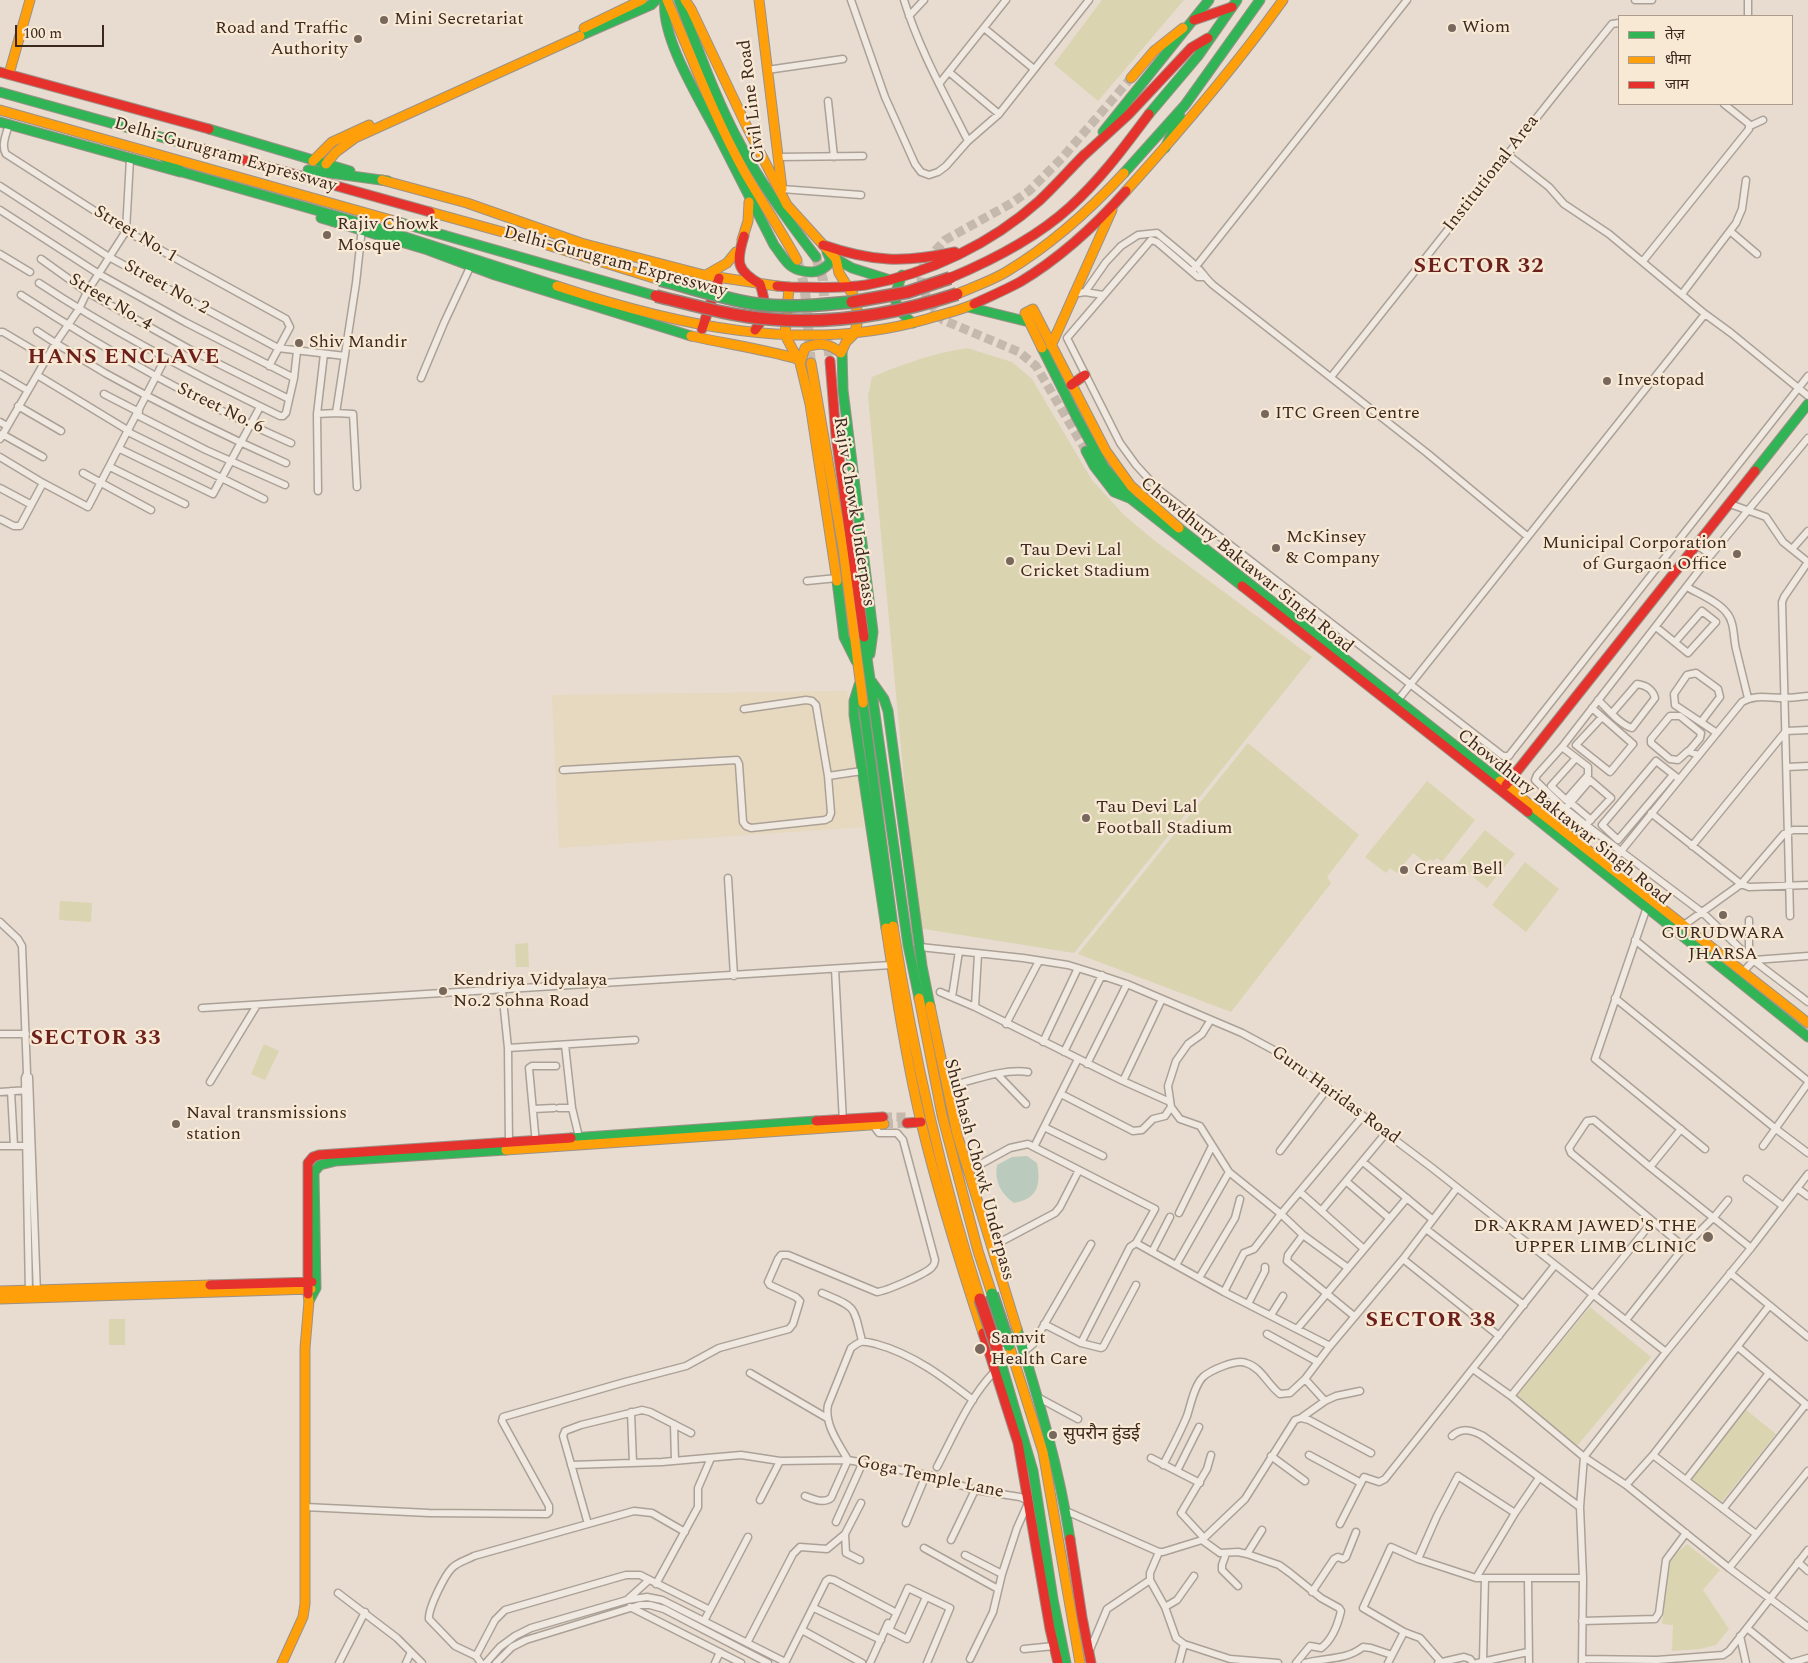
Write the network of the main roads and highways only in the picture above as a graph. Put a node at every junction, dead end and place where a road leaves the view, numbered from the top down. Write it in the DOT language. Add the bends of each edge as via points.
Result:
graph roads {
  1 [pos="30,0"];
  2 [pos="642,0"];
  3 [pos="679,0"];
  4 [pos="685,0"];
  5 [pos="759,0"];
  6 [pos="1209,0"];
  7 [pos="1260,0"];
  8 [pos="1283,0"];
  9 [pos="663,2"];
  10 [pos="1235,3"];
  11 [pos="1194,20"];
  12 [pos="1210,36"];
  13 [pos="4,73"];
  14 [pos="1131,78"];
  15 [pos="0,92"];
  16 [pos="1185,104"];
  17 [pos="0,110"];
  18 [pos="4,124"];
  19 [pos="191,146"];
  20 [pos="1165,148"];
  21 [pos="163,157"];
  22 [pos="1081,158"];
  23 [pos="313,161"];
  24 [pos="326,164"];
  25 [pos="182,172"];
  26 [pos="388,181"];
  27 [pos="782,193"];
  28 [pos="748,197"];
  29 [pos="1114,206"];
  30 [pos="744,236"];
  31 [pos="824,246"];
  32 [pos="969,249"];
  33 [pos="816,257"];
  34 [pos="836,259"];
  35 [pos="798,260"];
  36 [pos="704,275"];
  37 [pos="902,275"];
  38 [pos="719,278"];
  39 [pos="887,279"];
  40 [pos="760,284"];
  41 [pos="846,286"];
  42 [pos="789,287"];
  43 [pos="968,307"];
  44 [pos="1029,322"];
  45 [pos="913,323"];
  46 [pos="755,330"];
  47 [pos="701,331"];
  48 [pos="785,334"];
  49 [pos="854,334"];
  50 [pos="1051,346"];
  51 [pos="841,353"];
  52 [pos="830,361"];
  53 [pos="803,362"];
  54 [pos="1085,375"];
  55 [pos="1071,385"];
  56 [pos="1808,404"];
  57 [pos="1086,452"];
  58 [pos="1131,499"];
  59 [pos="863,666"];
  60 [pos="865,681"];
  61 [pos="1506,785"];
  62 [pos="1648,903"];
  63 [pos="1808,1024"];
  64 [pos="1808,1037"];
  65 [pos="920,1119"];
  66 [pos="907,1120"];
  67 [pos="843,1122"];
  68 [pos="880,1122"];
  69 [pos="536,1144"];
  70 [pos="312,1285"];
  71 [pos="0,1290"];
  72 [pos="33,1294"];
  73 [pos="0,1299"];
  74 [pos="1012,1314"];
  75 [pos="979,1323"];
  76 [pos="1090,1658"];
  77 [pos="282,1663"];
  78 [pos="1058,1663"];
  79 [pos="1066,1663"];
  80 [pos="1080,1663"];
  1 -- 13 [label="main road"];
  2 -- 23 [label="main road" via="341,137"];
  3 -- 33 [label="main road" via="720,102 749,161"];
  4 -- 27 [label="main road"];
  5 -- 27 [label="main road, Civil Line Road"];
  6 -- 11 [label="main road"];
  7 -- 16 [label="main road, Delhi-Gurugram Expressway"];
  8 -- 20 [label="main road"];
  9 -- 24 [label="main road" via="355,138"];
  9 -- 28 [label="main road" via="675,49"];
  9 -- 35 [label="main road" via="744,171"];
  10 -- 11 [label="main road"];
  10 -- 12 [label="main road, Delhi-Gurugram Expressway"];
  11 -- 14 [label="main road" via="1154,51"];
  11 -- 22 [label="main road"];
  12 -- 19 [label="main road, Delhi-Gurugram Expressway, bridge" via="1099,178 1069,208 1040,230 997,256 938,283 848,302 770,305 737,299"];
  12 -- 22 [label="main road" via="1191,48 1128,115"];
  13 -- 23 [label="main road"];
  15 -- 19 [label="main road, Delhi-Gurugram Expressway"];
  16 -- 20 [label="main road"];
  16 -- 21 [label="main road, Delhi-Gurugram Expressway, bridge" via="1078,219 1005,273 957,294 888,313 807,321 735,314 656,296"];
  17 -- 21 [label="main road, Delhi-Gurugram Expressway"];
  18 -- 25 [label="main road"];
  19 -- 26 [label="main road" via="232,150 318,172"];
  20 -- 29 [label="main road"];
  21 -- 25 [label="main road"];
  22 -- 32 [label="main road" via="1040,200"];
  23 -- 24 [label="main road"];
  24 -- 26 [label="main road"];
  25 -- 47 [label="main road" via="205,183 362,227 428,250"];
  26 -- 36 [label="main road" via="467,203 581,243"];
  27 -- 31 [label="main road" via="798,219"];
  28 -- 30 [label="main road" via="750,215"];
  28 -- 31 [label="main road" via="774,245 797,271 816,272 826,268 831,261"];
  29 -- 43 [label="main road" via="1060,255 1019,282"];
  29 -- 50 [label="main road" via="1079,293"];
  30 -- 36 [label="main road" via="732,259 720,269"];
  30 -- 40 [label="main road" via="737,262 747,277"];
  31 -- 32 [label="main road" via="890,261"];
  31 -- 34 [label="main road"];
  32 -- 37 [label="main road" via="953,258"];
  34 -- 39 [label="main road" via="852,268"];
  34 -- 41 [label="main road"];
  36 -- 38 [label="main road"];
  37 -- 39 [label="main road"];
  37 -- 45 [label="main road" via="894,292 894,305"];
  38 -- 40 [label="main road"];
  38 -- 47 [label="main road"];
  39 -- 41 [label="main road"];
  40 -- 42 [label="main road"];
  40 -- 46 [label="main road" via="765,302 764,314"];
  41 -- 42 [label="main road"];
  41 -- 49 [label="main road" via="857,310"];
  42 -- 48 [label="main road"];
  43 -- 44 [label="main road"];
  43 -- 45 [label="main road"];
  44 -- 50 [label="main road, Chowdhury Baktawar Singh Road" via="1025,313 1033,309"];
  44 -- 58 [label="main road, Chowdhury Baktawar Singh Road" via="1104,467"];
  45 -- 49 [label="main road"];
  46 -- 47 [label="main road"];
  46 -- 48 [label="main road"];
  47 -- 53 [label="main road" via="736,346 767,350"];
  48 -- 49 [label="main road"];
  48 -- 53 [label="main road"];
  49 -- 51 [label="main road"];
  50 -- 55 [label="main road, Chowdhury Baktawar Singh Road"];
  51 -- 53 [label="main road" via="832,345 816,342 805,348"];
  51 -- 59 [label="main road" via="873,632"];
  52 -- 59 [label="main road, Rajiv Chowk Underpass"];
  53 -- 59 [label="main road, Rajiv Chowk Underpass"];
  53 -- 59 [label="main road" via="844,637"];
  54 -- 55 [label="main road"];
  55 -- 61 [label="main road, Chowdhury Baktawar Singh Road" via="1106,451 1131,486 1176,526"];
  56 -- 61 [label="main road"];
  57 -- 58 [label="main road" via="1114,492"];
  58 -- 62 [label="main road, Chowdhury Baktawar Singh Road"];
  59 -- 60 [label="main road"];
  60 -- 65 [label="main road" via="854,708 891,965"];
  60 -- 74 [label="main road" via="884,699 888,711 920,947 947,1087 957,1134"];
  60 -- 79 [label="main road, Shubhash Chowk Underpass, bridge" via="901,973 930,1118 966,1256 1033,1471"];
  60 -- 80 [label="main road, Shubhash Chowk Underpass, bridge" via="908,945 942,1115 978,1251 1040,1441"];
  61 -- 62 [label="main road, Chowdhury Baktawar Singh Road" via="1609,866"];
  62 -- 63 [label="main road, Chowdhury Baktawar Singh Road" via="1684,925"];
  62 -- 64 [label="main road, Chowdhury Baktawar Singh Road"];
  65 -- 66 [label="main road"];
  65 -- 75 [label="main road" via="945,1216"];
  67 -- 68 [label="main road"];
  67 -- 69 [label="main road"];
  67 -- 69 [label="main road" via="579,1137"];
  69 -- 70 [label="main road" via="313,1157 308,1163"];
  70 -- 72 [label="main road"];
  70 -- 77 [label="main road" via="305,1348 305,1609"];
  71 -- 72 [label="main road"];
  72 -- 73 [label="main road"];
  74 -- 75 [label="main road"];
  74 -- 76 [label="main road" via="1039,1398 1066,1512"];
  75 -- 78 [label="main road" via="1018,1443"];
}
